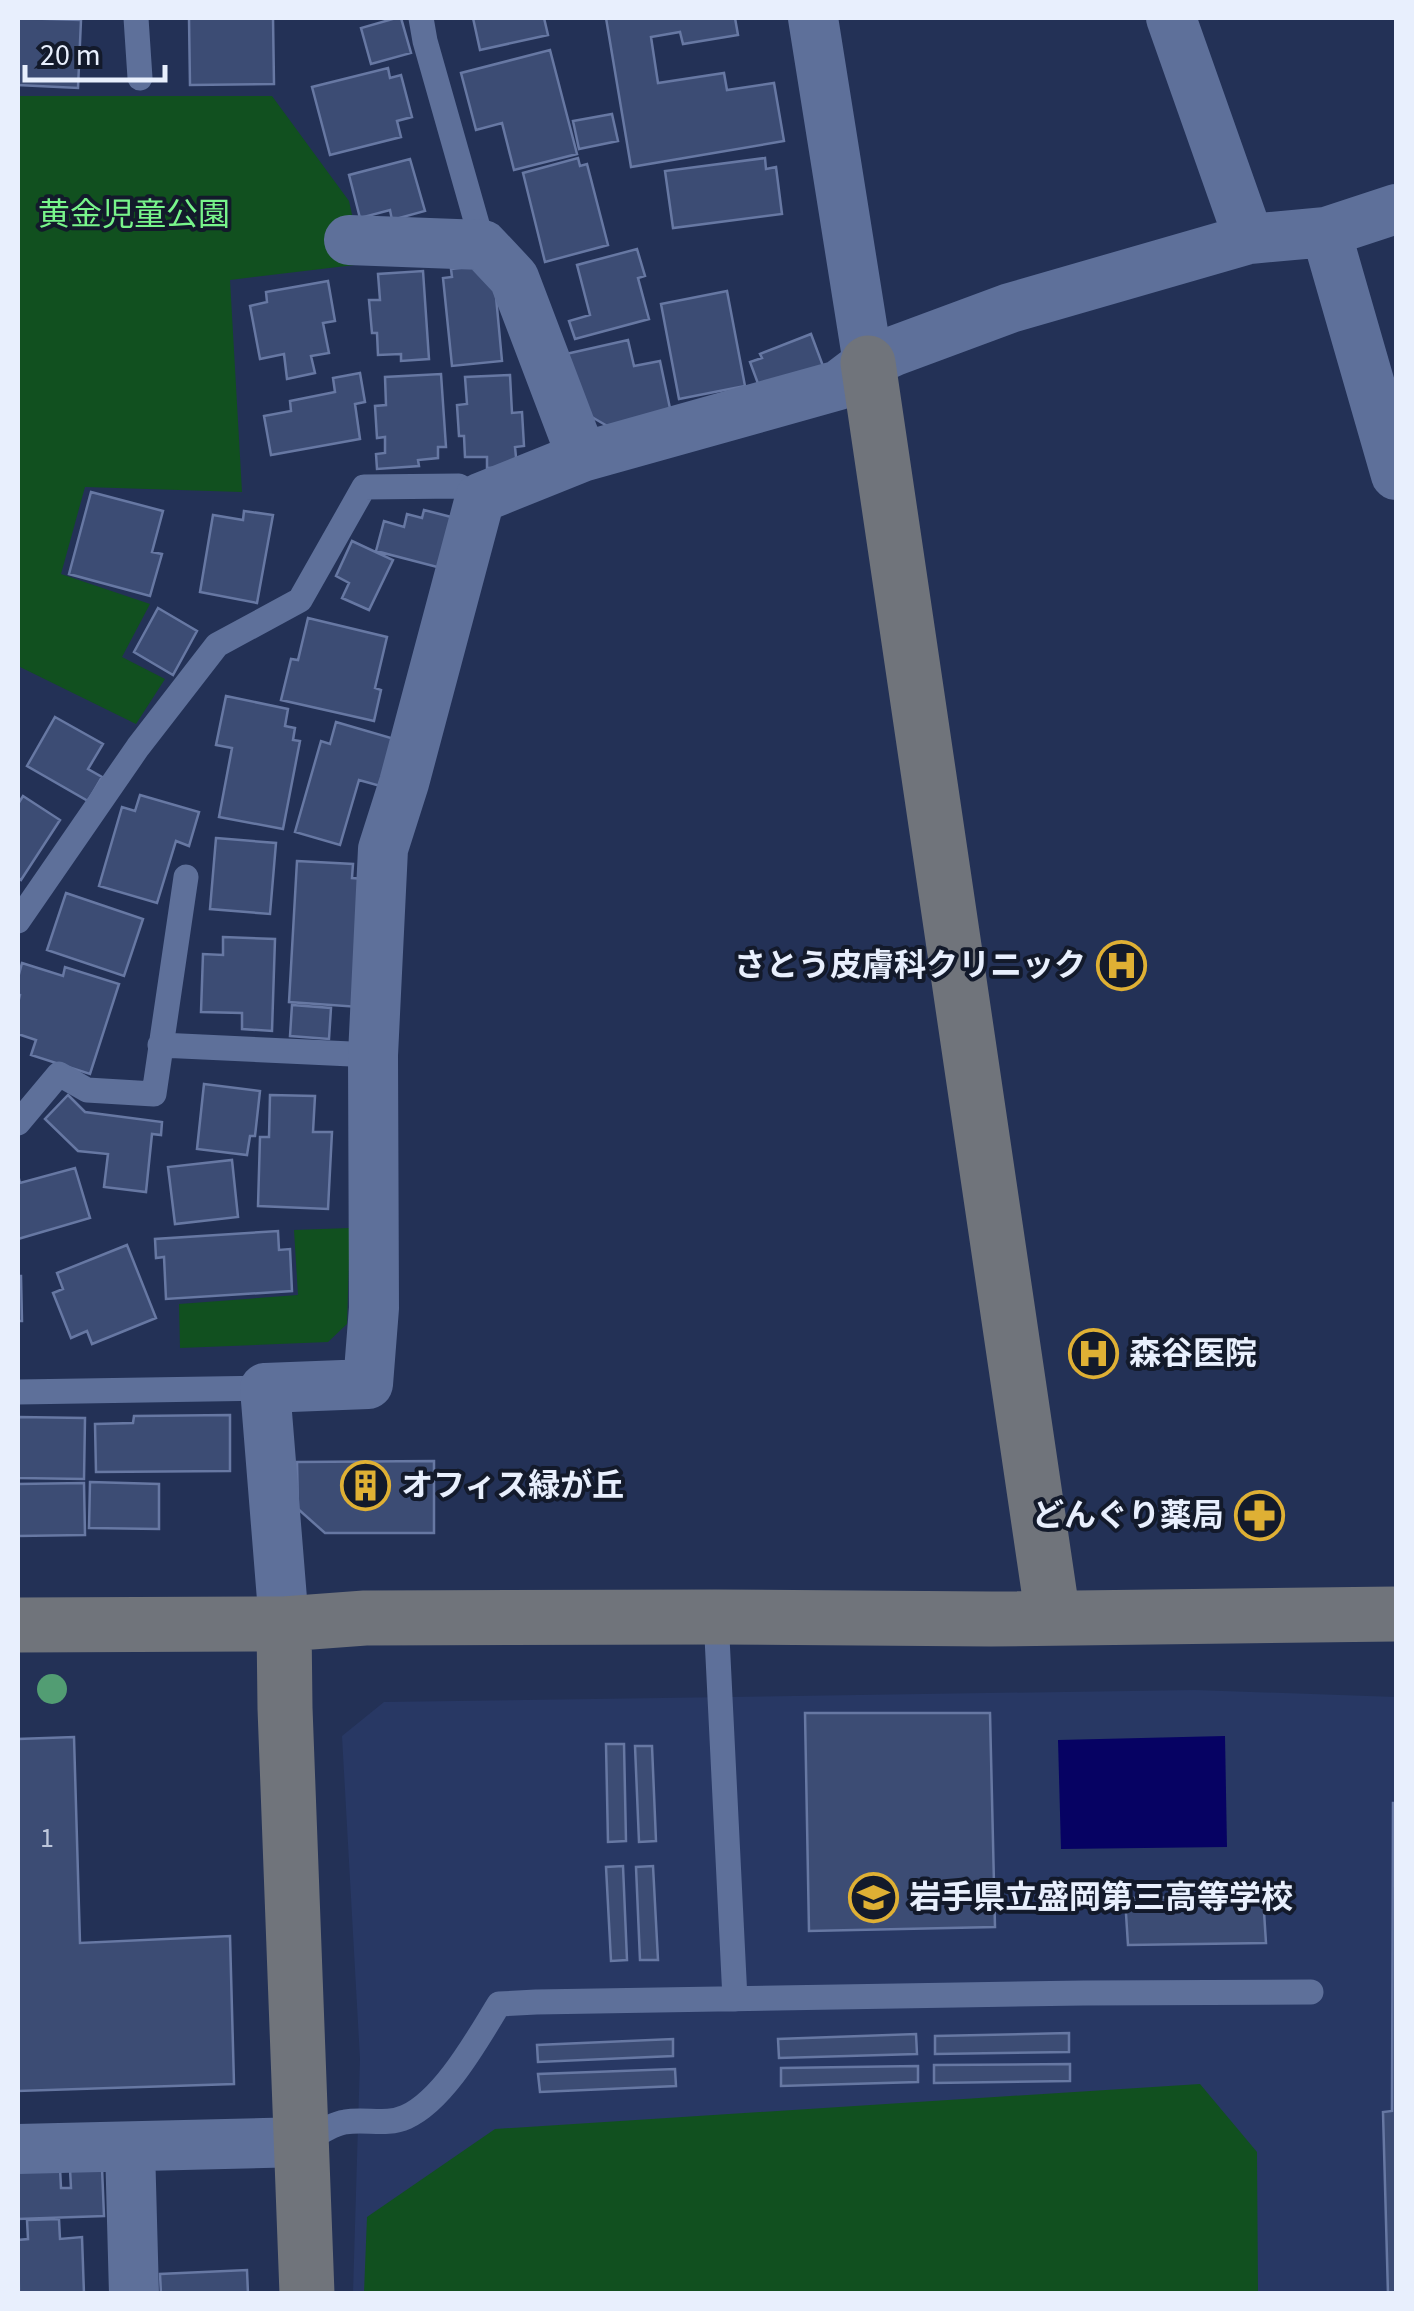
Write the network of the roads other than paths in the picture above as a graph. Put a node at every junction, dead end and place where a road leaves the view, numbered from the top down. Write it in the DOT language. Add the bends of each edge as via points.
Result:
graph roads {
  1 [pos="136,18"];
  2 [pos="421,18"];
  3 [pos="814,18"];
  4 [pos="1171,18"];
  5 [pos="140,78"];
  6 [pos="1396,208"];
  7 [pos="1326,232"];
  8 [pos="349,240"];
  9 [pos="1248,240"];
  10 [pos="483,245"];
  11 [pos="868,363"];
  12 [pos="582,457"];
  13 [pos="1396,475"];
  14 [pos="480,498"];
  15 [pos="186,877"];
  16 [pos="18,921"];
  17 [pos="160,1045"];
  18 [pos="373,1055"];
  19 [pos="18,1124"];
  20 [pos="265,1388"];
  21 [pos="18,1392"];
  22 [pos="1396,1614"];
  23 [pos="716,1617"];
  24 [pos="1052,1618"];
  25 [pos="284,1624"];
  26 [pos="18,1625"];
  27 [pos="1311,1992"];
  28 [pos="736,1999"];
  29 [pos="303,2142"];
  30 [pos="130,2147"];
  31 [pos="18,2148"];
  32 [pos="134,2294"];
  33 [pos="307,2294"];
  1 -- 5 [label="lane"];
  2 -- 10 [label="lane"];
  3 -- 11 [label="street"];
  4 -- 9 [label="street"];
  6 -- 7 [label="street"];
  7 -- 9 [label="street"];
  7 -- 13 [label="street"];
  8 -- 10 [label="street"];
  9 -- 11 [label="street" via="1010,308"];
  10 -- 12 [label="street" via="514,278"];
  11 -- 12 [label="street" via="838,384"];
  11 -- 24 [label="street"];
  12 -- 14 [label="street"];
  14 -- 16 [label="lane" via="459,486 364,488 300,600 217,644"];
  14 -- 18 [label="street" via="382,850"];
  15 -- 17 [label="lane"];
  17 -- 18 [label="lane"];
  17 -- 19 [label="lane" via="154,1094 87,1090 59,1074"];
  18 -- 20 [label="street" via="368,1384"];
  20 -- 21 [label="lane"];
  20 -- 25 [label="street"];
  22 -- 24 [label="street"];
  23 -- 24 [label="street"];
  23 -- 25 [label="street"];
  23 -- 28 [label="lane"];
  25 -- 26 [label="street"];
  25 -- 29 [label="street"];
  27 -- 28 [label="lane"];
  28 -- 29 [label="lane" via="499,2004 460,2065 406,2117 344,2122"];
  29 -- 30 [label="street"];
  29 -- 33 [label="street"];
  30 -- 31 [label="street"];
  30 -- 32 [label="street"];
}
